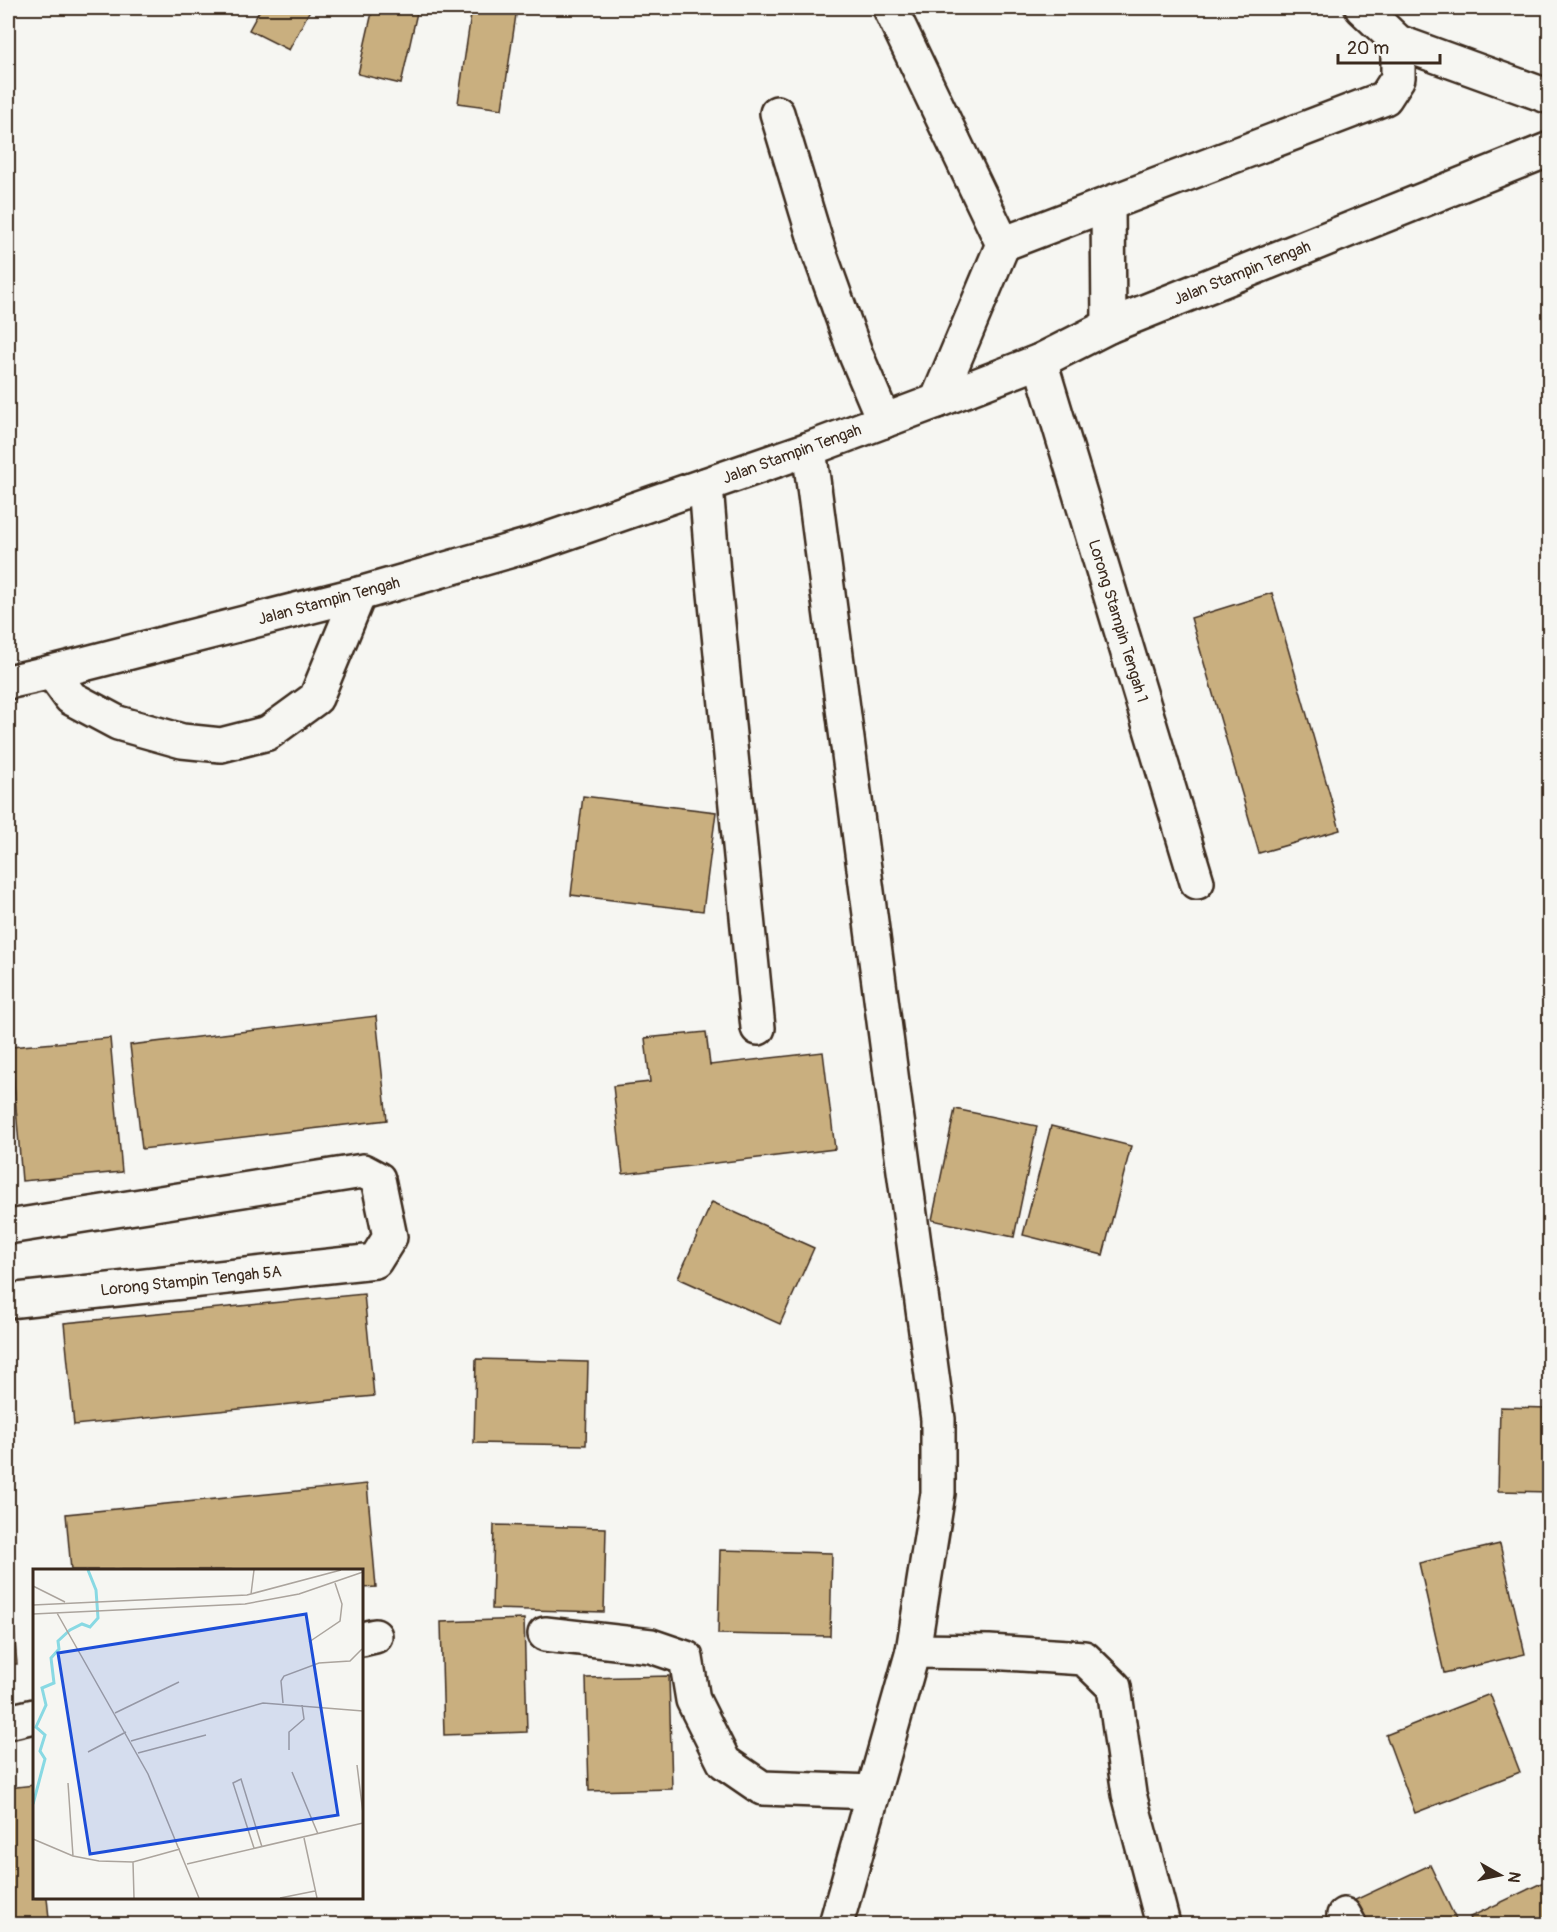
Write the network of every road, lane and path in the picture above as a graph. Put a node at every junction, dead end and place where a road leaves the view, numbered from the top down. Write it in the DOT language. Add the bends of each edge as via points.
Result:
graph roads {
  1 [pos="890,8"];
  2 [pos="1362,8"];
  3 [pos="1398,42"];
  4 [pos="1550,97"];
  5 [pos="777,113"];
  6 [pos="1550,149"];
  7 [pos="1108,205"];
  8 [pos="1004,244"];
  9 [pos="1109,326"];
  10 [pos="1040,361"];
  11 [pos="937,401"];
  12 [pos="884,421"];
  13 [pos="809,449"];
  14 [pos="706,485"];
  15 [pos="359,594"];
  16 [pos="52,672"];
  17 [pos="8,682"];
  18 [pos="1197,882"];
  19 [pos="758,1028"];
  20 [pos="8,1227"];
  21 [pos="8,1301"];
  22 [pos="545,1634"];
  23 [pos="913,1651"];
  24 [pos="33,1716"];
  25 [pos="8,1722"];
  26 [pos="873,1792"];
  27 [pos="836,1924"];
  28 [pos="1162,1924"];
  1 -- 8 [label="street"];
  2 -- 3 [label="street"];
  3 -- 4 [label="street"];
  3 -- 7 [label="street" via="1398,78 1385,98"];
  5 -- 12 [label="street" via="818,249"];
  6 -- 9 [label="street, Jalan Stampin Tengah"];
  7 -- 8 [label="street"];
  7 -- 9 [label="street"];
  8 -- 11 [label="street"];
  9 -- 10 [label="street, Jalan Stampin Tengah"];
  10 -- 11 [label="street, Jalan Stampin Tengah"];
  10 -- 18 [label="street, Lorong Stampin Tengah 1"];
  11 -- 12 [label="street, Jalan Stampin Tengah"];
  12 -- 13 [label="street, Jalan Stampin Tengah"];
  13 -- 14 [label="street, Jalan Stampin Tengah"];
  13 -- 23 [label="street" via="938,1419 938,1493"];
  14 -- 15 [label="street, Jalan Stampin Tengah" via="537,543"];
  14 -- 19 [label="street"];
  15 -- 16 [label="street, Jalan Stampin Tengah"];
  15 -- 16 [label="street" via="316,698 268,734 221,745 182,741 118,723 71,698"];
  16 -- 17 [label="street, Jalan Stampin Tengah"];
  20 -- 21 [label="street, Lorong Stampin Tengah 5A" via="363,1171 378,1179 390,1237 375,1262"];
  22 -- 26 [label="street" via="651,1646 686,1658 693,1700 724,1762 762,1788"];
  23 -- 26 [label="street"];
  23 -- 28 [label="street" via="1084,1658 1114,1687 1129,1794"];
  24 -- 25 [label="street"];
  26 -- 27 [label="street"];
}
